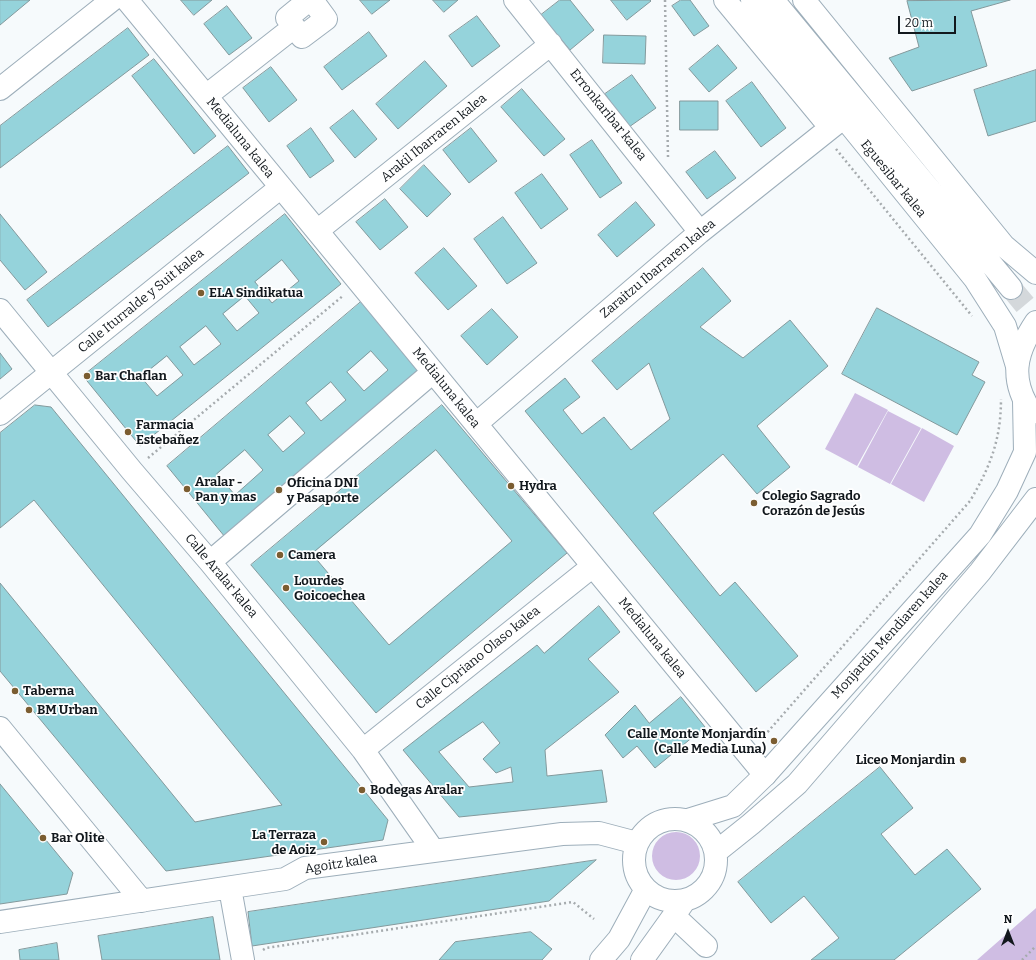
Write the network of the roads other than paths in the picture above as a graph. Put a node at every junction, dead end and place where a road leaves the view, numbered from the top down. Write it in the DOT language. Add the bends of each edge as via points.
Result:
graph roads {
  1 [pos="112,0"];
  2 [pos="126,0"];
  3 [pos="311,0"];
  4 [pos="514,0"];
  5 [pos="725,0"];
  6 [pos="752,0"];
  7 [pos="773,0"];
  8 [pos="786,0"];
  9 [pos="804,0"];
  10 [pos="551,44"];
  11 [pos="0,88"];
  12 [pos="206,96"];
  13 [pos="835,130"];
  14 [pos="281,187"];
  15 [pos="317,232"];
  16 [pos="700,232"];
  17 [pos="1022,281"];
  18 [pos="0,310"];
  19 [pos="1036,322"];
  20 [pos="1018,366"];
  21 [pos="433,372"];
  22 [pos="51,373"];
  23 [pos="1030,410"];
  24 [pos="0,414"];
  25 [pos="476,424"];
  26 [pos="1036,499"];
  27 [pos="210,562"];
  28 [pos="593,566"];
  29 [pos="0,728"];
  30 [pos="363,750"];
  31 [pos="766,775"];
  32 [pos="688,820"];
  33 [pos="637,843"];
  34 [pos="433,850"];
  35 [pos="716,852"];
  36 [pos="230,888"];
  37 [pos="646,889"];
  38 [pos="142,901"];
  39 [pos="679,908"];
  40 [pos="0,922"];
  41 [pos="706,946"];
  42 [pos="252,956"];
  43 [pos="601,960"];
  44 [pos="642,960"];
  1 -- 11 [label="street"];
  2 -- 12 [label="street, Medialuna kalea"];
  3 -- 12 [label="street" via="326,18 302,37 294,27"];
  4 -- 10 [label="street, Erronkaribar kalea"];
  5 -- 13 [label="street, Eguesibar kalea"];
  6 -- 13 [label="street, Eguesibar kalea"];
  7 -- 17 [label="street, Eguesibar kalea"];
  8 -- 17 [label="street"];
  9 -- 17 [label="street" via="1004,246"];
  10 -- 15 [label="street, Arakil Ibarraren kalea"];
  10 -- 16 [label="street, Erronkaribar kalea"];
  12 -- 14 [label="street, Medialuna kalea"];
  13 -- 16 [label="street, Zaraitzu Ibarraren kalea"];
  13 -- 20 [label="street, Eguesibar kalea" via="990,300 1006,326"];
  14 -- 15 [label="street, Medialuna kalea"];
  14 -- 22 [label="street, Calle Iturralde y Suit kalea"];
  15 -- 21 [label="street, Medialuna kalea"];
  16 -- 25 [label="street, Zaraitzu Ibarraren kalea"];
  18 -- 22 [label="street, Calle Aralar kalea"];
  19 -- 20 [label="street" via="1023,343"];
  20 -- 23 [label="street, Monjardin Mendiaren kalea" via="1018,384"];
  21 -- 25 [label="street, Medialuna kalea"];
  21 -- 27 [label="street"];
  22 -- 24 [label="street, Calle Iturralde y Suit kalea"];
  22 -- 27 [label="street, Calle Aralar kalea"];
  23 -- 31 [label="street, Monjardin Mendiaren kalea" via="1025,452 1007,491 980,535"];
  25 -- 28 [label="street, Medialuna kalea"];
  26 -- 35 [label="street, Monjardin Mendiaren kalea" via="980,572 797,784"];
  27 -- 30 [label="street, Calle Aralar kalea"];
  28 -- 30 [label="street, Calle Cipriano Olaso kalea"];
  28 -- 31 [label="street, Medialuna kalea"];
  29 -- 38 [label="street"];
  30 -- 34 [label="street, Calle Aralar kalea"];
  31 -- 32 [label="street, Monjardin Mendiaren kalea" via="733,806"];
  32 -- 33 [label="street, Monjardin Mendiaren kalea" via="664,820 653,825"];
  32 -- 35 [label="street" via="706,832 713,841"];
  33 -- 34 [label="street, Agoitz kalea" via="599,834 562,834"];
  33 -- 37 [label="street" via="635,867"];
  34 -- 36 [label="street, Agoitz kalea" via="306,868 284,879"];
  35 -- 39 [label="street" via="716,867 712,879 705,889"];
  36 -- 38 [label="street, Agoitz kalea"];
  36 -- 42 [label="street"];
  37 -- 39 [label="street" via="658,897 671,901"];
  37 -- 43 [label="street" via="619,939"];
  38 -- 40 [label="street, Agoitz kalea"];
  39 -- 41 [label="street"];
  39 -- 44 [label="street"];
}
